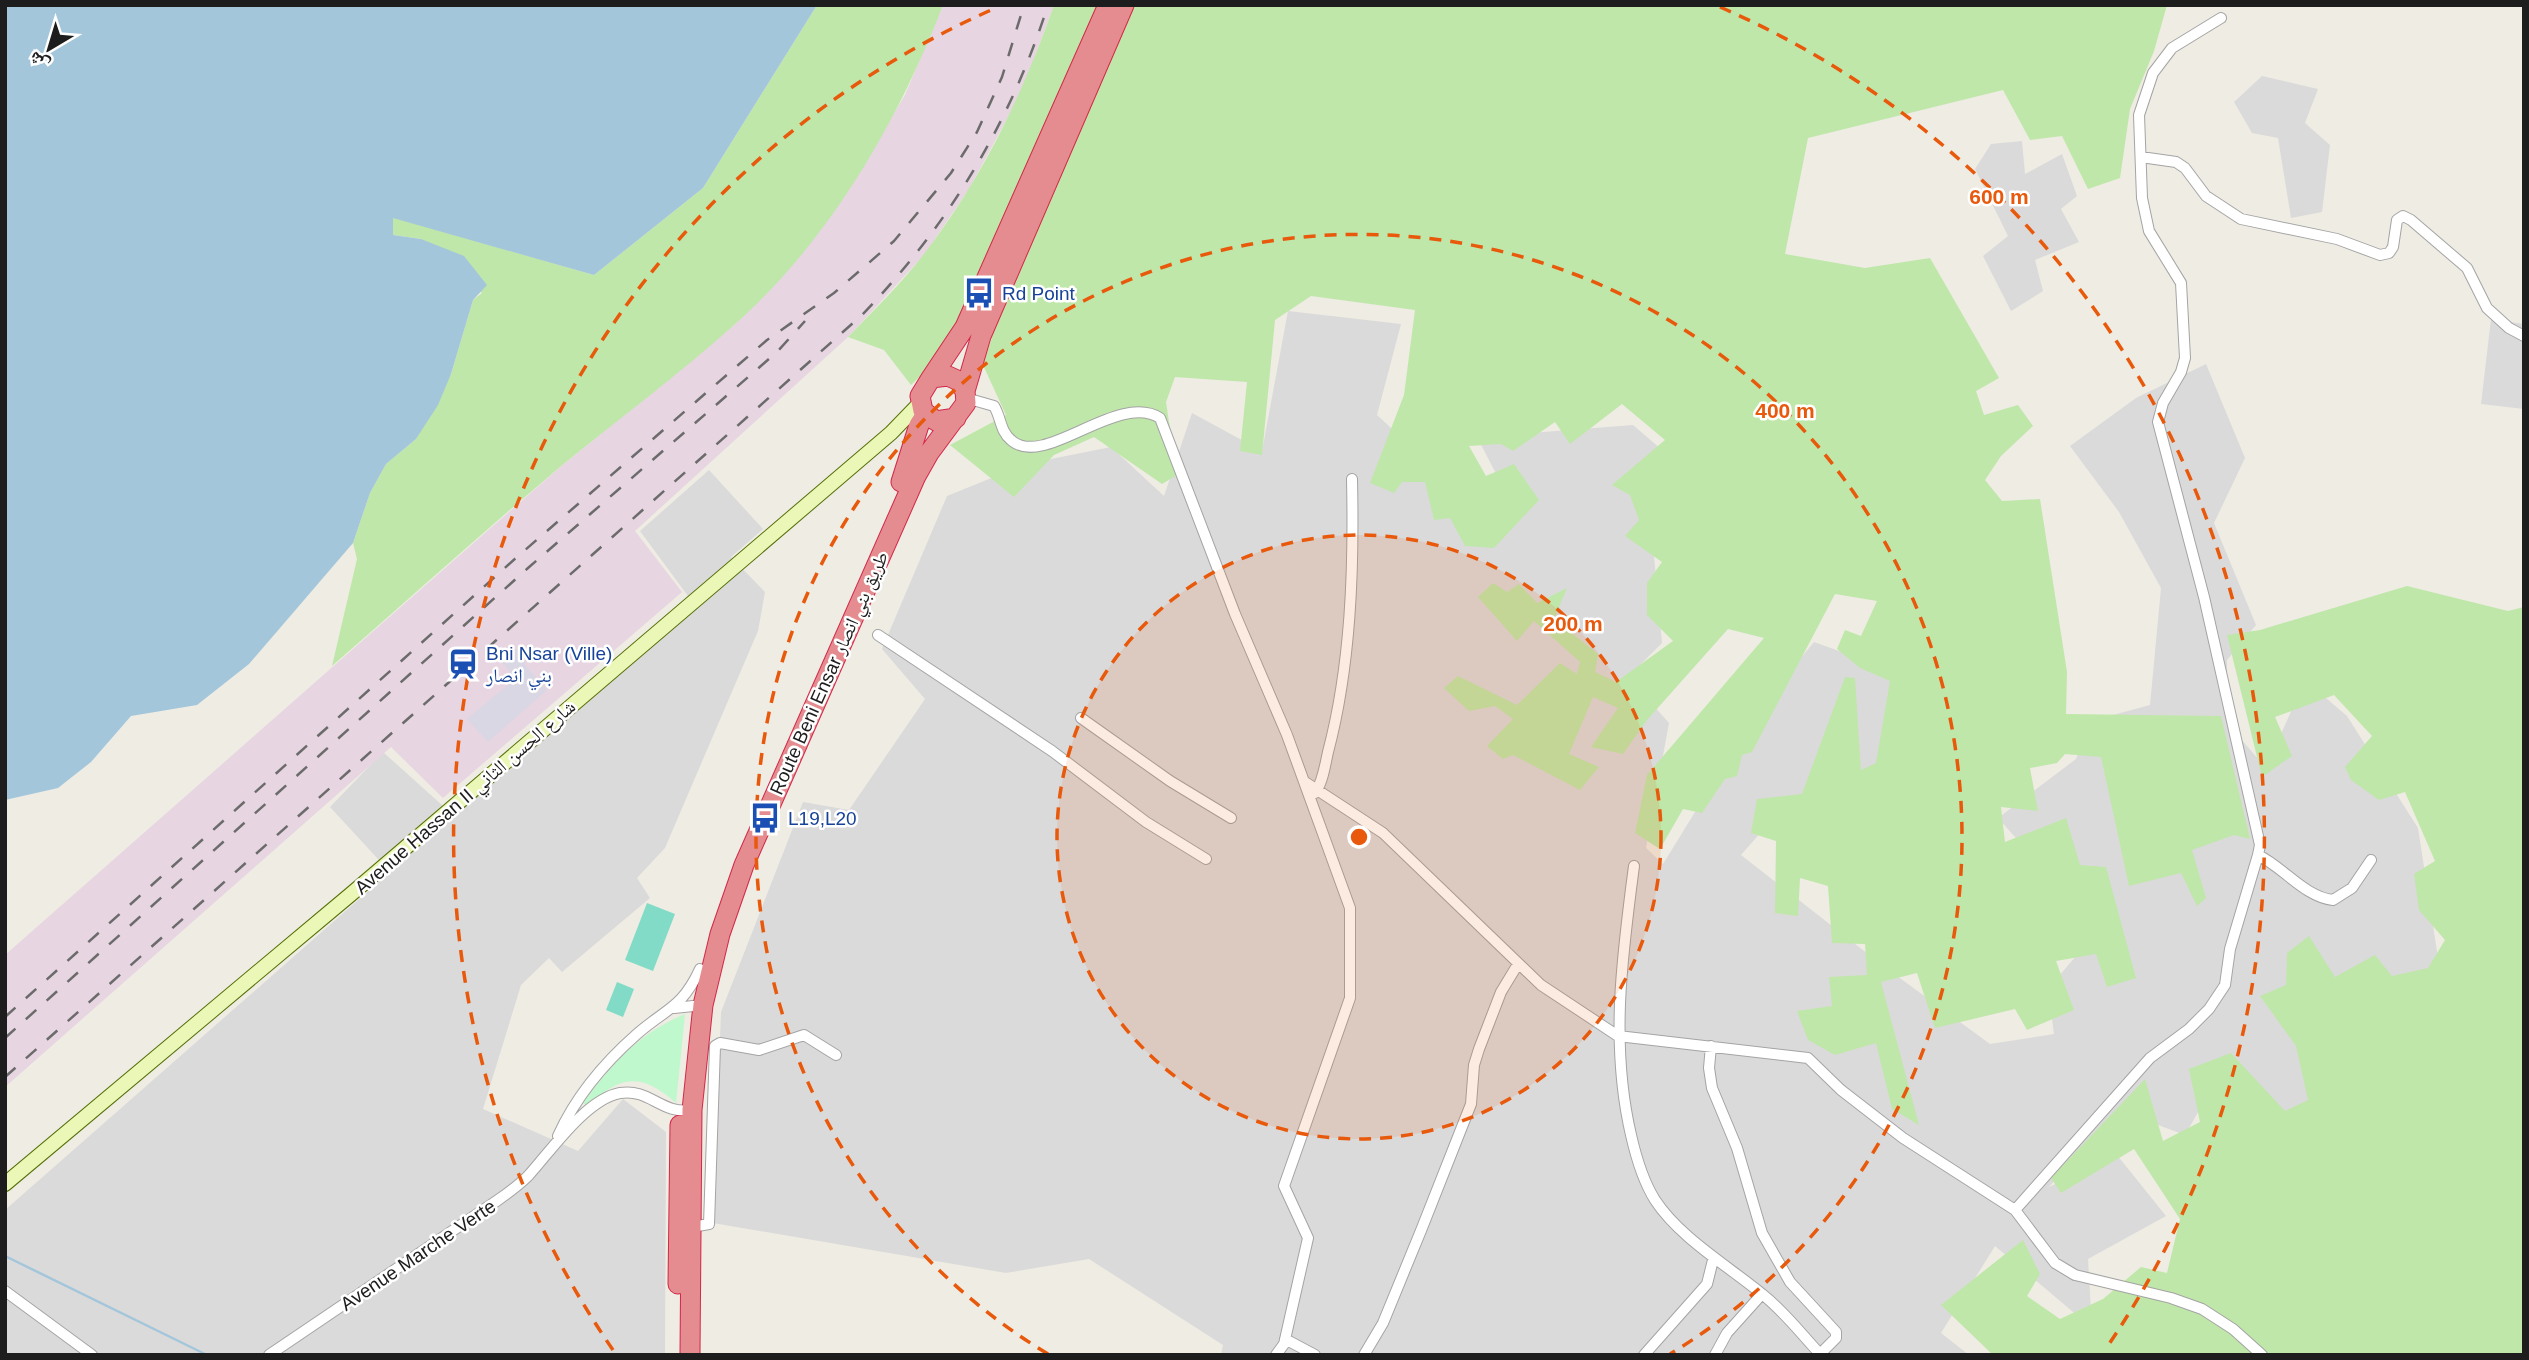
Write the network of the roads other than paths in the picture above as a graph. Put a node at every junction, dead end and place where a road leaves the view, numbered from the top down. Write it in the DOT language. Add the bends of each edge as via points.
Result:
graph roads {
  1 [pos="1108,5"];
  2 [pos="1124,5"];
  3 [pos="2221,18"];
  4 [pos="2141,157"];
  5 [pos="2524,336"];
  6 [pos="931,378"];
  7 [pos="966,395"];
  8 [pos="923,409"];
  9 [pos="956,418"];
  10 [pos="1352,479"];
  11 [pos="878,635"];
  12 [pos="1081,718"];
  13 [pos="1305,782"];
  14 [pos="1318,789"];
  15 [pos="1311,800"];
  16 [pos="1231,818"];
  17 [pos="2258,855"];
  18 [pos="1206,859"];
  19 [pos="2371,860"];
  20 [pos="1634,866"];
  21 [pos="1518,964"];
  22 [pos="689,1007"];
  23 [pos="1618,1036"];
  24 [pos="1712,1046"];
  25 [pos="836,1055"];
  26 [pos="703,1086"];
  27 [pos="659,1105"];
  28 [pos="687,1111"];
  29 [pos="555,1142"];
  30 [pos="678,1150"];
  31 [pos="5,1184"];
  32 [pos="2015,1210"];
  33 [pos="692,1227"];
  34 [pos="1713,1260"];
  35 [pos="5,1291"];
  36 [pos="1762,1294"];
  37 [pos="1286,1339"];
  38 [pos="1821,1354"];
  39 [pos="92,1355"];
  40 [pos="269,1355"];
  41 [pos="677,1355"];
  42 [pos="690,1355"];
  43 [pos="1276,1355"];
  44 [pos="1315,1355"];
  45 [pos="1364,1355"];
  46 [pos="1644,1355"];
  47 [pos="1715,1355"];
  48 [pos="2262,1355"];
  1 -- 6 [label="highway" via="965,327"];
  2 -- 7 [label="highway" via="981,336"];
  3 -- 4 [label="street" via="2172,48 2153,73 2139,115"];
  4 -- 5 [label="street" via="2176,162 2206,196 2241,219 2337,239 2379,255 2393,247 2397,220 2403,216 2412,219 2467,268 2487,308"];
  4 -- 17 [label="street" via="2142,198 2150,231 2181,284 2185,358 2158,422 2207,610 2260,845"];
  6 -- 7 [label="highway" via="948,376 959,381"];
  6 -- 8 [label="highway" via="922,389"];
  7 -- 9 [label="highway" via="965,407"];
  7 -- 13 [label="street" via="994,406 1004,432 1024,447 1072,436 1132,411 1160,418 1234,614"];
  8 -- 9 [label="highway" via="943,422"];
  8 -- 22 [label="highway, Route Beni Ensar طريق بني انصار" via="905,474 726,884"];
  8 -- 31 [label="street, Avenue Hassan II شارع الحسن الثاني"];
  9 -- 22 [label="highway, Route Beni Ensar طريق بني انصار" via="916,476 744,865"];
  10 -- 14 [label="street" via="1353,539 1341,693"];
  11 -- 18 [label="street"];
  12 -- 16 [label="street"];
  13 -- 14 [label="street"];
  13 -- 15 [label="street"];
  14 -- 15 [label="street"];
  14 -- 21 [label="street" via="1383,833"];
  15 -- 37 [label="street" via="1350,908 1350,998 1284,1186 1308,1238"];
  17 -- 19 [label="street" via="2314,894 2333,901 2352,888"];
  17 -- 32 [label="street" via="2230,949 2225,985 2209,1009 2150,1058"];
  20 -- 23 [label="street"];
  21 -- 23 [label="street" via="1541,985"];
  21 -- 45 [label="street" via="1479,1049 1471,1104 1383,1323"];
  22 -- 26 [label="highway, Route Beni Ensar طريق بني انصار"];
  22 -- 28 [label="highway, Route Beni Ensar طريق بني انصار"];
  22 -- 29 [label="street" via="640,1031 597,1074"];
  23 -- 24 [label="street"];
  23 -- 34 [label="street" via="1623,1099 1637,1161 1655,1200"];
  24 -- 32 [label="street" via="1808,1058 1903,1138"];
  24 -- 38 [label="street" via="1712,1088 1737,1148 1762,1233 1790,1282 1836,1332"];
  25 -- 26 [label="street" via="804,1035 759,1050 720,1044"];
  26 -- 28 [label="highway, Route Beni Ensar طريق بني انصار"];
  26 -- 33 [label="street" via="709,1224"];
  27 -- 28 [label="street"];
  27 -- 29 [label="street" via="641,1095 611,1096"];
  27 -- 30 [label="street"];
  28 -- 30 [label="highway, Route Beni Ensar طريق بني انصار"];
  28 -- 33 [label="highway, Route Beni Ensar طريق بني انصار"];
  29 -- 40 [label="street, Avenue Marche Verte" via="526,1178 498,1200"];
  30 -- 41 [label="highway, Route Beni Ensar طريق بني انصار"];
  32 -- 48 [label="street" via="2055,1263 2075,1275 2202,1309 2234,1329"];
  33 -- 42 [label="highway, Route Beni Ensar طريق بني انصار"];
  34 -- 36 [label="street"];
  34 -- 46 [label="street" via="1707,1284"];
  35 -- 39 [label="street"];
  36 -- 38 [label="street"];
  36 -- 47 [label="street" via="1727,1333"];
  37 -- 43 [label="street"];
  37 -- 44 [label="street"];
}
